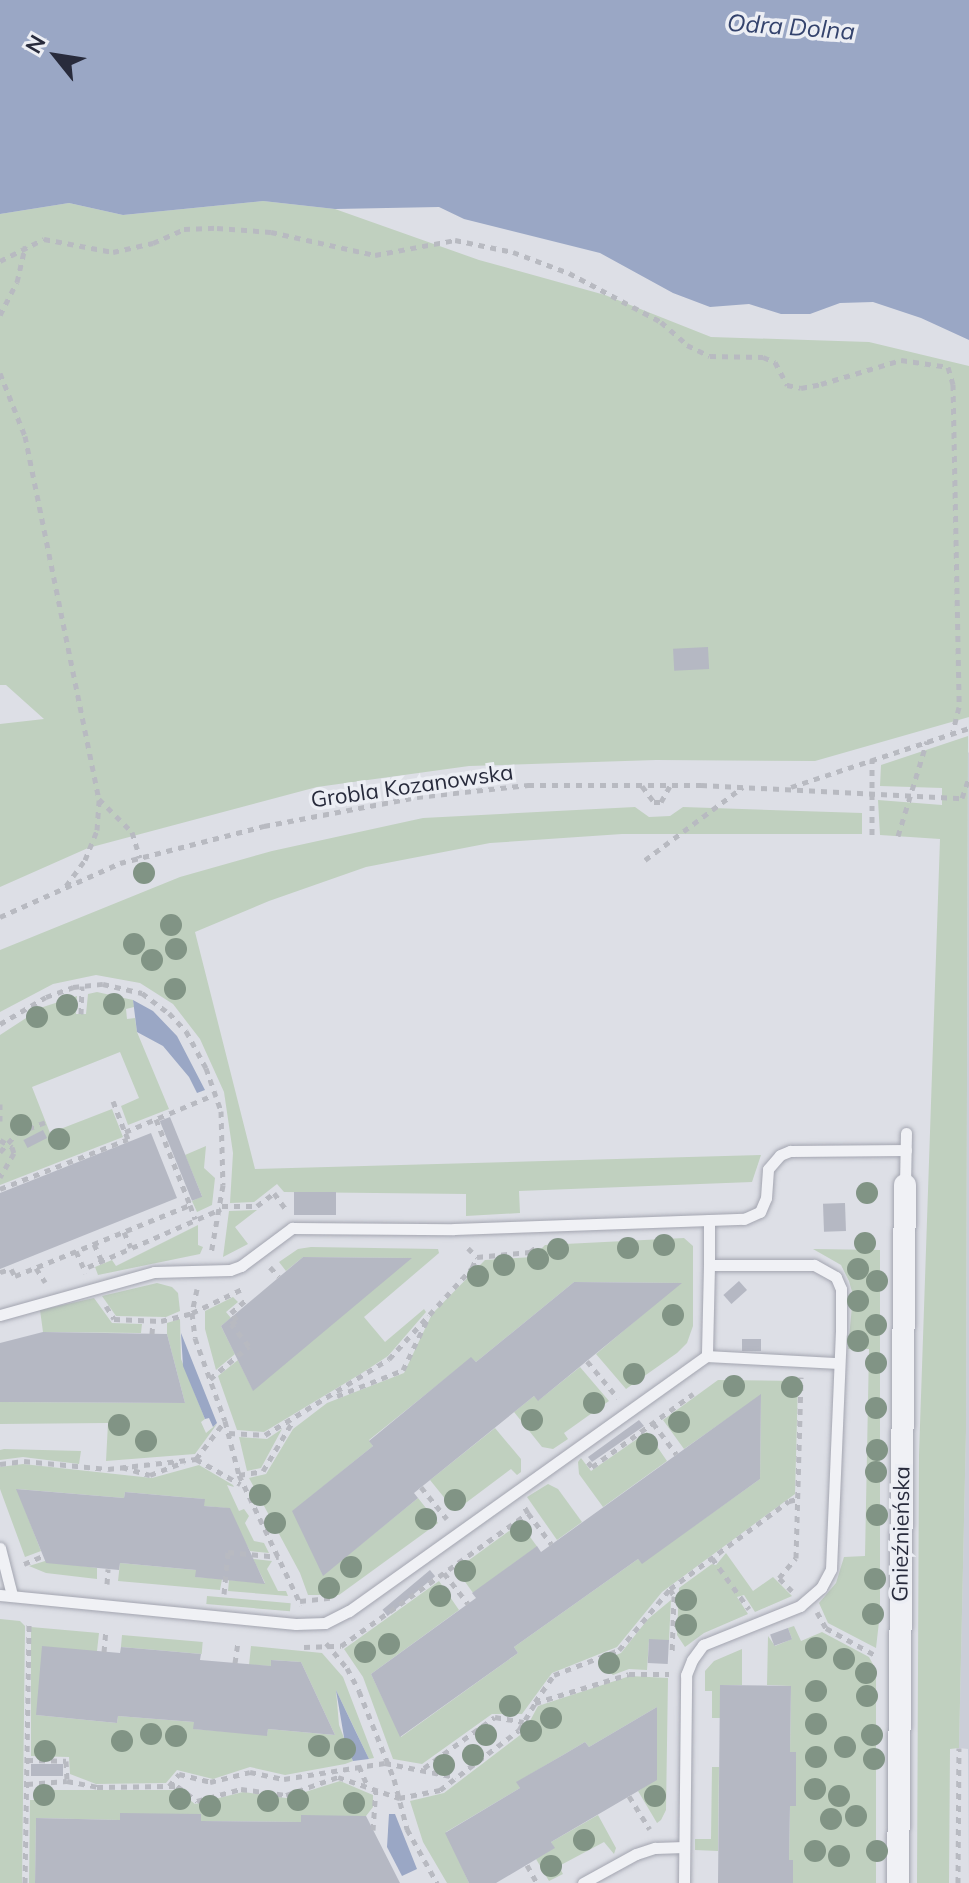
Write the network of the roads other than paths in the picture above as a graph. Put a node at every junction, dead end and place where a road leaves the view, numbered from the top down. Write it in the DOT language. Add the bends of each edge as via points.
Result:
graph roads {
  1 [pos="906,1133"];
  2 [pos="906,1150"];
  3 [pos="905,1185"];
  4 [pos="709,1220"];
  5 [pos="709,1265"];
  6 [pos="0,1315"];
  7 [pos="707,1356"];
  8 [pos="838,1363"];
  9 [pos="0,1548"];
  10 [pos="6,1595"];
  11 [pos="684,1847"];
  12 [pos="583,1883"];
  13 [pos="684,1883"];
  14 [pos="898,1883"];
  1 -- 2 [label="lane"];
  2 -- 3 [label="lane"];
  2 -- 4 [label="lane" via="790,1151 768,1169 760,1212 744,1219"];
  3 -- 14 [label="street, Gnieźnieńska"];
  4 -- 5 [label="lane"];
  4 -- 6 [label="lane" via="454,1229 292,1228 241,1266 154,1272"];
  5 -- 7 [label="lane"];
  5 -- 8 [label="lane" via="814,1265 836,1277 841,1289"];
  7 -- 8 [label="lane"];
  7 -- 10 [label="lane" via="337,1619 311,1625"];
  8 -- 11 [label="lane" via="831,1569 821,1588 804,1602 703,1645 686,1675"];
  9 -- 10 [label="lane"];
  11 -- 12 [label="lane" via="655,1848"];
  11 -- 13 [label="lane"];
}
